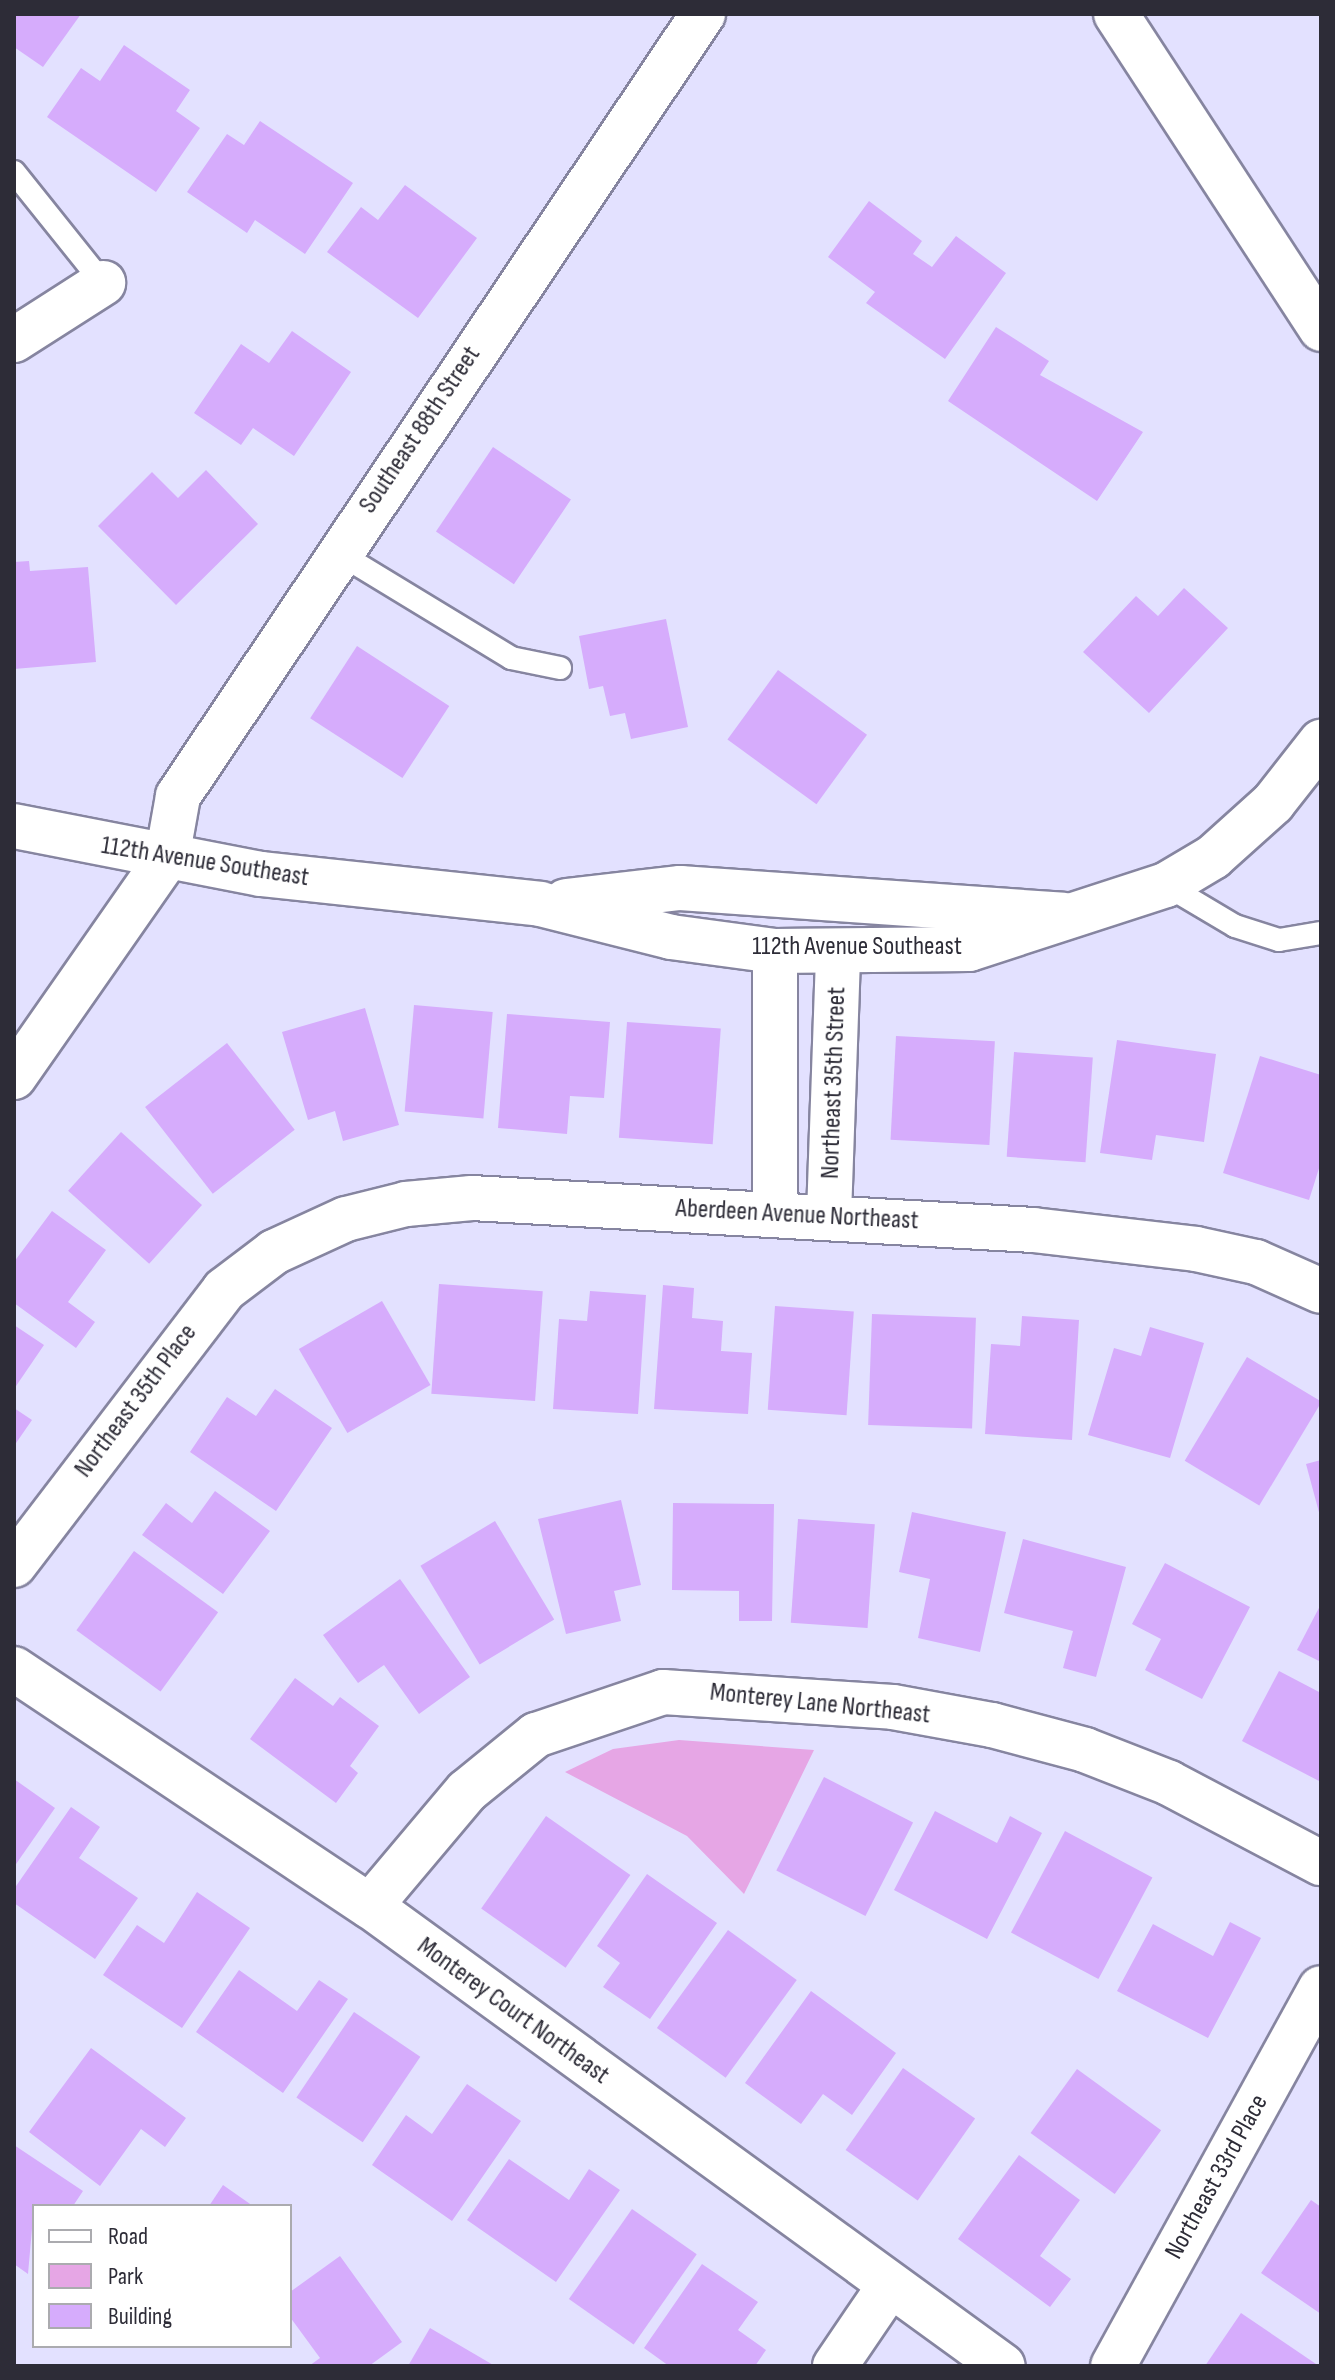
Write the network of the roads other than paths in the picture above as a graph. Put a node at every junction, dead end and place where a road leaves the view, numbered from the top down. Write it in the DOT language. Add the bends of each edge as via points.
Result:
graph roads {
  1 [pos="703,14"];
  2 [pos="1116,14"];
  3 [pos="14,172"];
  4 [pos="103,283"];
  5 [pos="1321,329"];
  6 [pos="14,340"];
  7 [pos="337,552"];
  8 [pos="560,668"];
  9 [pos="1321,742"];
  10 [pos="14,826"];
  11 [pos="167,858"];
  12 [pos="1166,885"];
  13 [pos="540,904"];
  14 [pos="1078,916"];
  15 [pos="1321,933"];
  16 [pos="775,951"];
  17 [pos="838,952"];
  18 [pos="14,1077"];
  19 [pos="775,1212"];
  20 [pos="829,1215"];
  21 [pos="274,1252"];
  22 [pos="1321,1291"];
  23 [pos="14,1565"];
  24 [pos="14,1669"];
  25 [pos="1321,1863"];
  26 [pos="370,1906"];
  27 [pos="1321,1988"];
  28 [pos="888,2288"];
  29 [pos="835,2366"];
  30 [pos="1003,2366"];
  31 [pos="1113,2366"];
  1 -- 7 [label="street, Southeast 88th Street"];
  2 -- 5 [label="street"];
  3 -- 4 [label="lane"];
  4 -- 6 [label="street"];
  7 -- 8 [label="lane" via="511,658"];
  7 -- 11 [label="street, Southeast 88th Street" via="178,796"];
  9 -- 12 [label="street, 112th Avenue Southeast" via="1273,803 1213,857"];
  10 -- 11 [label="street, 112th Avenue Southeast"];
  11 -- 13 [label="street, 112th Avenue Southeast"];
  11 -- 18 [label="street"];
  12 -- 14 [label="street, 112th Avenue Southeast"];
  12 -- 15 [label="lane" via="1249,931 1279,940"];
  13 -- 14 [label="street, 112th Avenue Southeast" via="680,888 965,902"];
  13 -- 16 [label="street, 112th Avenue Southeast" via="671,937"];
  14 -- 17 [label="street, 112th Avenue Southeast" via="969,949"];
  16 -- 17 [label="street, 112th Avenue Southeast"];
  16 -- 19 [label="street"];
  17 -- 20 [label="street, Northeast 35th Street"];
  19 -- 20 [label="street, Aberdeen Avenue Northeast"];
  19 -- 21 [label="street, Aberdeen Avenue Northeast" via="472,1198 346,1219"];
  20 -- 22 [label="street, Aberdeen Avenue Northeast" via="1196,1249 1256,1262"];
  21 -- 23 [label="street, Northeast 35th Place" via="186,1332"];
  24 -- 26 [label="street, Monterey Court Northeast"];
  25 -- 26 [label="street, Monterey Lane Northeast" via="1169,1783 992,1725 861,1704 663,1692 536,1735 467,1791"];
  26 -- 28 [label="street, Monterey Court Northeast"];
  27 -- 31 [label="street, Northeast 33rd Place"];
  28 -- 29 [label="street"];
  28 -- 30 [label="street, Monterey Court Northeast"];
}
